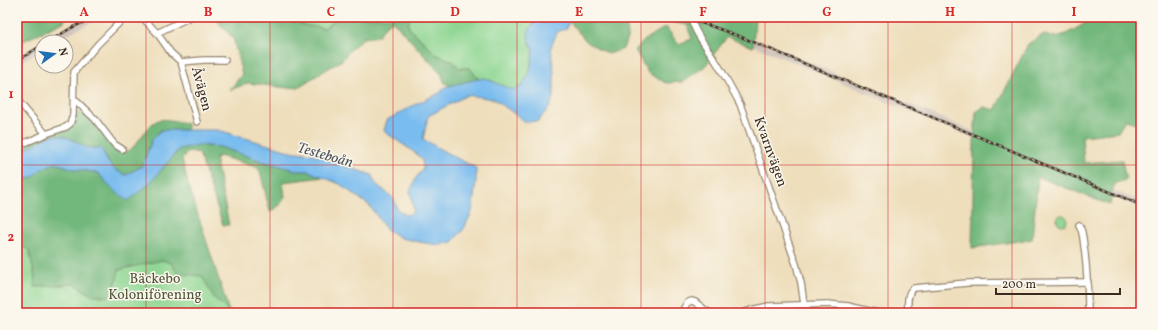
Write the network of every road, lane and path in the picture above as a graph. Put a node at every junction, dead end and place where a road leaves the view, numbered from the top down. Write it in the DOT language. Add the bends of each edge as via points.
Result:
graph roads {
  1 [pos="125,17"];
  2 [pos="142,17"];
  3 [pos="690,17"];
  4 [pos="188,18"];
  5 [pos="157,32"];
  6 [pos="225,60"];
  7 [pos="181,62"];
  8 [pos="17,97"];
  9 [pos="74,99"];
  10 [pos="197,122"];
  11 [pos="46,134"];
  12 [pos="17,144"];
  13 [pos="122,149"];
  14 [pos="1079,225"];
  15 [pos="1088,282"];
  16 [pos="804,304"];
  17 [pos="681,313"];
  18 [pos="709,313"];
  19 [pos="743,313"];
  20 [pos="878,313"];
  21 [pos="908,313"];
  22 [pos="1088,313"];
  1 -- 9 [label="street" via="74,72"];
  2 -- 5 [label="street, Åvägen"];
  3 -- 16 [label="street, Kvarnvägen" via="702,42 729,81 740,104 794,258 802,284"];
  4 -- 5 [label="street"];
  5 -- 7 [label="street, Åvägen" via="171,53"];
  6 -- 7 [label="street, Åvägen"];
  7 -- 10 [label="street, Åvägen"];
  8 -- 11 [label="street"];
  9 -- 11 [label="street" via="74,115 70,124"];
  9 -- 13 [label="street" via="95,119 114,144"];
  11 -- 12 [label="street"];
  14 -- 15 [label="street" via="1082,230"];
  15 -- 21 [label="street" via="967,283 914,288 908,294"];
  15 -- 22 [label="street"];
  16 -- 19 [label="street" via="769,306"];
  16 -- 20 [label="street" via="834,304"];
  17 -- 18 [label="street" via="691,301"];
}
